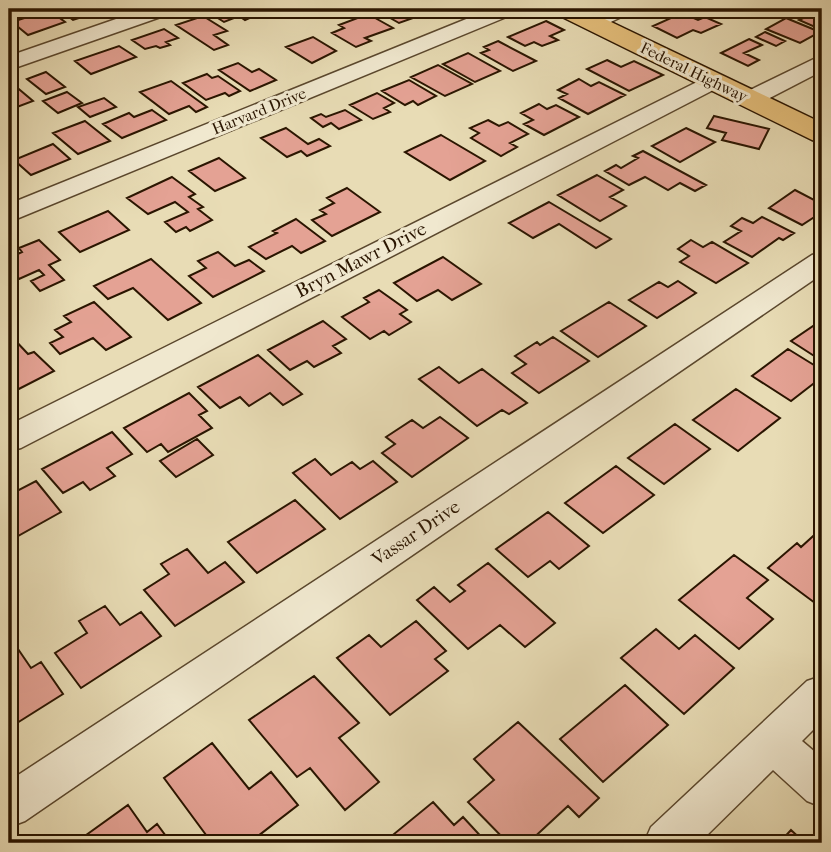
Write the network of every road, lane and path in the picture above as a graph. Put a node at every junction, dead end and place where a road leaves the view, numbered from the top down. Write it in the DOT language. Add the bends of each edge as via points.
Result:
graph roads {
  1 [pos="165,9"];
  2 [pos="509,9"];
  3 [pos="565,9"];
  4 [pos="623,9"];
  5 [pos="593,22"];
  6 [pos="822,61"];
  7 [pos="9,62"];
  8 [pos="713,81"];
  9 [pos="750,99"];
  10 [pos="822,134"];
  11 [pos="9,214"];
  12 [pos="822,261"];
  13 [pos="9,439"];
  14 [pos="822,694"];
  15 [pos="772,743"];
  16 [pos="822,786"];
  17 [pos="9,806"];
  18 [pos="667,843"];
  1 -- 7 [label="street"];
  2 -- 11 [label="street, Harvard Drive"];
  3 -- 5 [label="main road, Federal Highway"];
  4 -- 5 [label="street"];
  5 -- 8 [label="main road, Federal Highway"];
  6 -- 9 [label="street"];
  8 -- 9 [label="main road, Federal Highway"];
  8 -- 13 [label="street, Bryn Mawr Drive"];
  9 -- 10 [label="main road, Federal Highway"];
  12 -- 17 [label="street, Vassar Drive"];
  14 -- 15 [label="street"];
  15 -- 16 [label="street"];
  15 -- 18 [label="street"];
}
